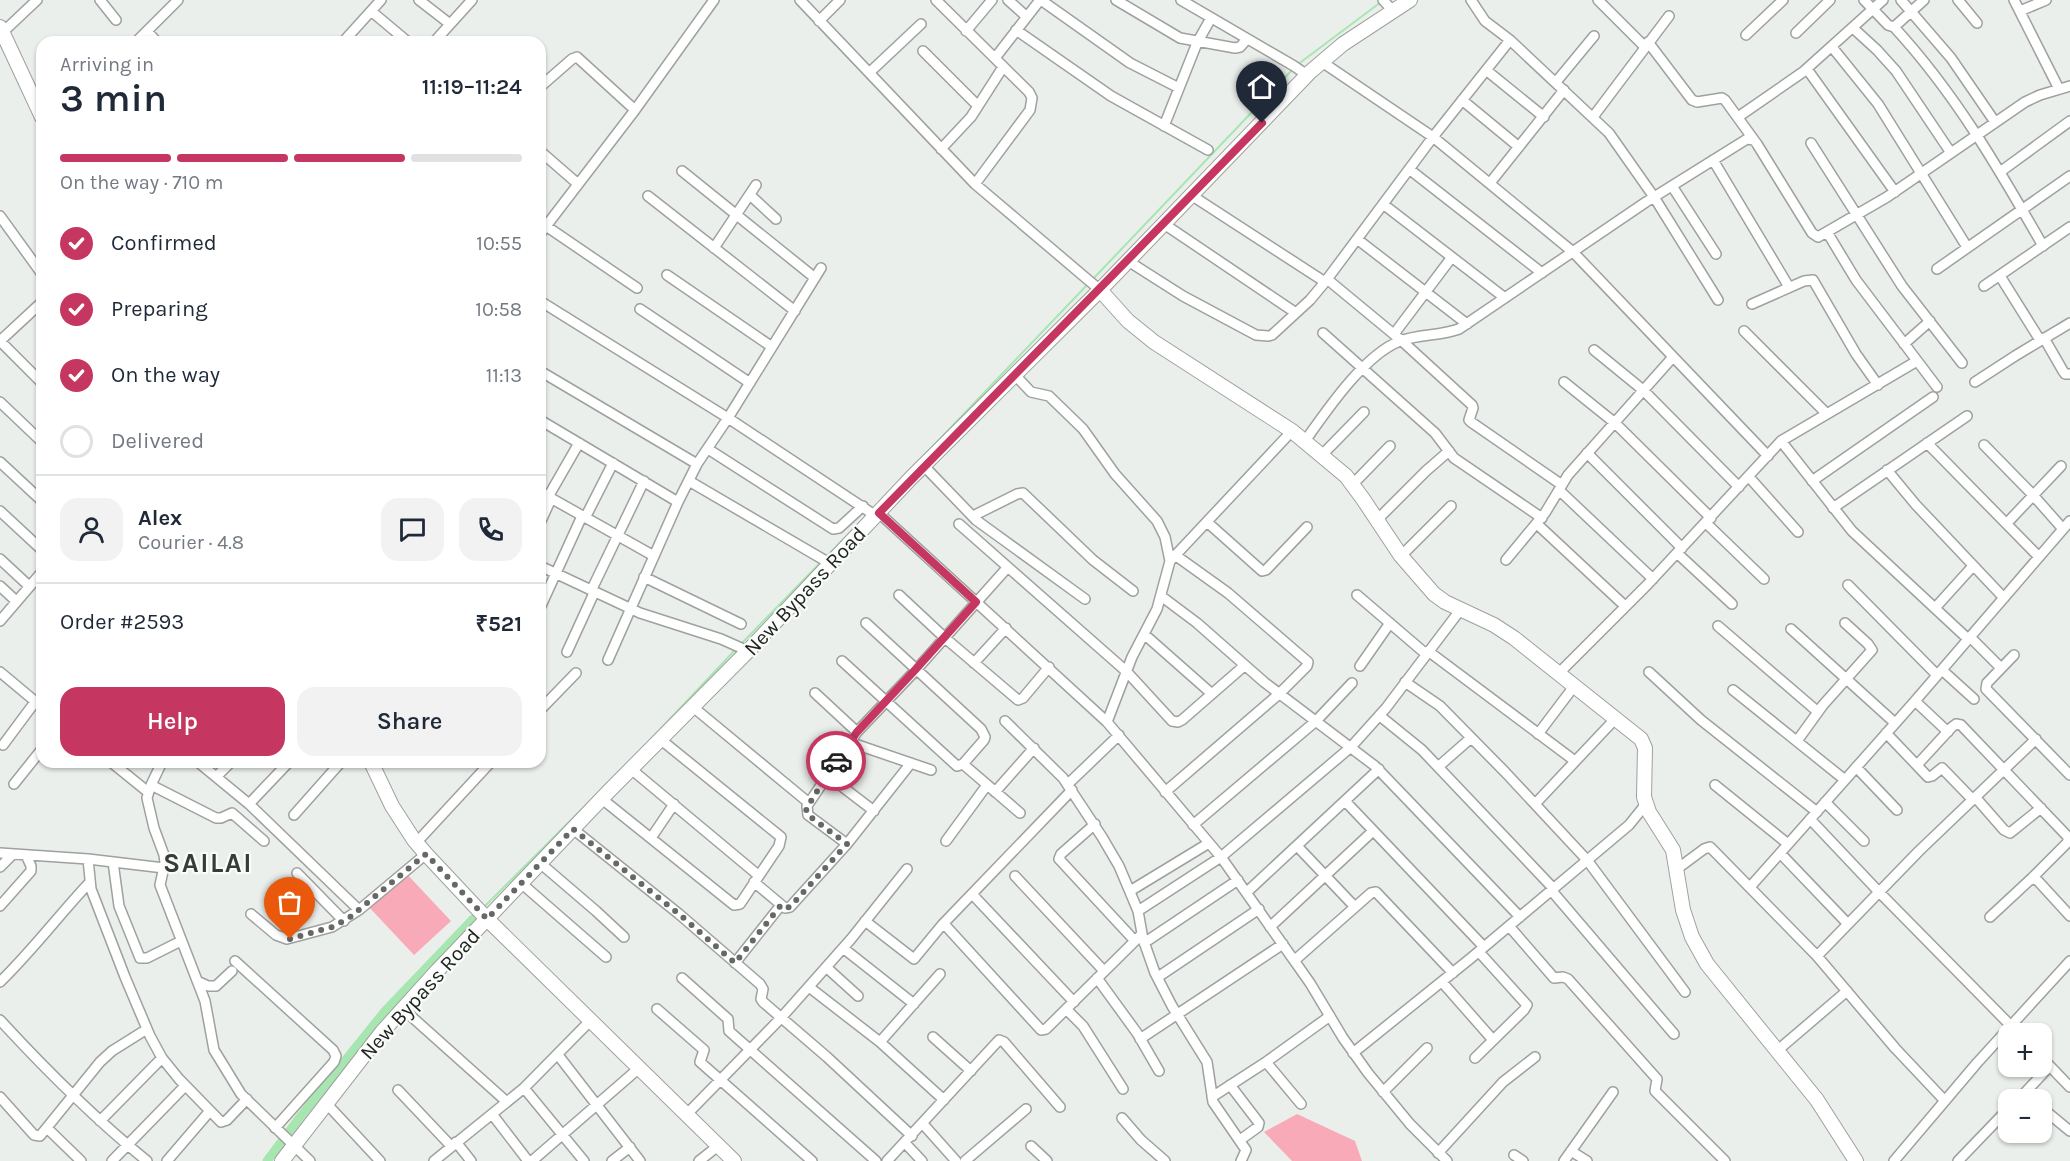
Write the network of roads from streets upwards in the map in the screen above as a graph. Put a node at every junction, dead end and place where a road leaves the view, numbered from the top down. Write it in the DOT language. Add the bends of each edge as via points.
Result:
graph roads {
  1 [pos="37,0"];
  2 [pos="100,0"];
  3 [pos="178,0"];
  4 [pos="381,0"];
  5 [pos="418,0"];
  6 [pos="472,0"];
  7 [pos="714,0"];
  8 [pos="800,0"];
  9 [pos="840,0"];
  10 [pos="936,0"];
  11 [pos="992,0"];
  12 [pos="1008,0"];
  13 [pos="1041,0"];
  14 [pos="1116,0"];
  15 [pos="1181,0"];
  16 [pos="1410,0"];
  17 [pos="1472,0"];
  18 [pos="1598,0"];
  19 [pos="1783,0"];
  20 [pos="1830,0"];
  21 [pos="1864,0"];
  22 [pos="1883,0"];
  23 [pos="1901,0"];
  24 [pos="1924,0"];
  25 [pos="1958,0"];
  26 [pos="2014,0"];
  27 [pos="2046,0"];
  28 [pos="1388,6"];
  29 [pos="1874,10"];
  30 [pos="371,11"];
  31 [pos="1912,11"];
  32 [pos="2020,11"];
  33 [pos="1669,15"];
  34 [pos="1027,17"];
  35 [pos="1211,18"];
  36 [pos="116,20"];
  37 [pos="819,21"];
  38 [pos="1977,23"];
  39 [pos="450,24"];
  40 [pos="921,24"];
  41 [pos="1894,27"];
  42 [pos="1853,28"];
  43 [pos="1,30"];
  44 [pos="1016,30"];
  45 [pos="147,31"];
  46 [pos="966,31"];
  47 [pos="1797,33"];
  48 [pos="1746,35"];
  49 [pos="142,36"];
  50 [pos="152,36"];
  51 [pos="348,36"];
  52 [pos="401,36"];
  53 [pos="439,36"];
  54 [pos="1594,36"];
  55 [pos="1247,39"];
  56 [pos="1510,40"];
  57 [pos="1197,43"];
  58 [pos="1646,44"];
  59 [pos="1832,47"];
  60 [pos="923,51"];
  61 [pos="995,58"];
  62 [pos="1322,62"];
  63 [pos="1003,67"];
  64 [pos="1807,69"];
  65 [pos="1486,70"];
  66 [pos="1301,71"];
  67 [pos="870,72"];
  68 [pos="546,82"];
  69 [pos="1556,82"];
  70 [pos="2070,86"];
  71 [pos="1179,88"];
  72 [pos="2060,89"];
  73 [pos="1564,90"];
  74 [pos="1462,100"];
  75 [pos="36,104"];
  76 [pos="978,106"];
  77 [pos="634,110"];
  78 [pos="1544,117"];
  79 [pos="1593,117"];
  80 [pos="1738,117"];
  81 [pos="2070,121"];
  82 [pos="1995,122"];
  83 [pos="1164,126"];
  84 [pos="1978,135"];
  85 [pos="1433,137"];
  86 [pos="1754,140"];
  87 [pos="1811,143"];
  88 [pos="1519,147"];
  89 [pos="941,149"];
  90 [pos="1208,150"];
  91 [pos="1951,153"];
  92 [pos="546,156"];
  93 [pos="1713,160"];
  94 [pos="1409,170"];
  95 [pos="682,171"];
  96 [pos="2000,172"];
  97 [pos="1922,173"];
  98 [pos="2070,176"];
  99 [pos="1490,183"];
  100 [pos="578,184"];
  101 [pos="975,184"];
  102 [pos="756,185"];
  103 [pos="1672,186"];
  104 [pos="1895,192"];
  105 [pos="750,195"];
  106 [pos="1191,195"];
  107 [pos="648,196"];
  108 [pos="1654,197"];
  109 [pos="1383,204"];
  110 [pos="2021,208"];
  111 [pos="737,215"];
  112 [pos="1856,215"];
  113 [pos="0,216"];
  114 [pos="777,219"];
  115 [pos="1164,224"];
  116 [pos="546,226"];
  117 [pos="2070,227"];
  118 [pos="546,232"];
  119 [pos="1827,232"];
  120 [pos="1357,239"];
  121 [pos="2043,246"];
  122 [pos="1967,247"];
  123 [pos="714,248"];
  124 [pos="1573,252"];
  125 [pos="1716,254"];
  126 [pos="1452,257"];
  127 [pos="1128,261"];
  128 [pos="36,266"];
  129 [pos="821,268"];
  130 [pos="1937,269"];
  131 [pos="1542,273"];
  132 [pos="667,275"];
  133 [pos="2000,276"];
  134 [pos="815,278"];
  135 [pos="1326,280"];
  136 [pos="1093,284"];
  137 [pos="1984,286"];
  138 [pos="1789,287"];
  139 [pos="637,288"];
  140 [pos="1426,292"];
  141 [pos="1505,298"];
  142 [pos="1718,300"];
  143 [pos="1752,303"];
  144 [pos="546,305"];
  145 [pos="36,308"];
  146 [pos="640,309"];
  147 [pos="795,311"];
  148 [pos="1296,313"];
  149 [pos="1930,321"];
  150 [pos="2070,323"];
  151 [pos="1467,324"];
  152 [pos="1744,331"];
  153 [pos="1323,333"];
  154 [pos="1394,334"];
  155 [pos="2042,339"];
  156 [pos="1402,340"];
  157 [pos="1904,344"];
  158 [pos="772,347"];
  159 [pos="1594,350"];
  160 [pos="1673,357"];
  161 [pos="1917,361"];
  162 [pos="1962,363"];
  163 [pos="1363,369"];
  164 [pos="2070,374"];
  165 [pos="546,375"];
  166 [pos="1015,375"];
  167 [pos="36,377"];
  168 [pos="1564,382"];
  169 [pos="1975,382"];
  170 [pos="750,383"];
  171 [pos="1878,385"];
  172 [pos="1937,387"];
  173 [pos="1643,390"];
  174 [pos="1933,397"];
  175 [pos="0,402"];
  176 [pos="1364,412"];
  177 [pos="1827,414"];
  178 [pos="1967,416"];
  179 [pos="728,418"];
  180 [pos="1615,423"];
  181 [pos="546,426"];
  182 [pos="1292,431"];
  183 [pos="36,436"];
  184 [pos="1305,441"];
  185 [pos="1781,441"];
  186 [pos="579,443"];
  187 [pos="1927,443"];
  188 [pos="1984,445"];
  189 [pos="1390,446"];
  190 [pos="708,449"];
  191 [pos="1449,451"];
  192 [pos="1587,453"];
  193 [pos="1322,455"];
  194 [pos="1768,456"];
  195 [pos="0,462"];
  196 [pos="613,463"];
  197 [pos="698,464"];
  198 [pos="924,466"];
  199 [pos="2061,466"];
  200 [pos="1887,470"];
  201 [pos="1749,477"];
  202 [pos="689,481"];
  203 [pos="644,482"];
  204 [pos="1812,482"];
  205 [pos="1353,484"];
  206 [pos="1560,487"];
  207 [pos="1739,487"];
  208 [pos="36,495"];
  209 [pos="2033,495"];
  210 [pos="547,496"];
  211 [pos="678,502"];
  212 [pos="1451,506"];
  213 [pos="1833,508"];
  214 [pos="0,511"];
  215 [pos="871,511"];
  216 [pos="973,516"];
  217 [pos="584,517"];
  218 [pos="1377,520"];
  219 [pos="1708,520"];
  220 [pos="1540,521"];
  221 [pos="2070,521"];
  222 [pos="1207,522"];
  223 [pos="2007,523"];
  224 [pos="958,524"];
  225 [pos="1307,526"];
  226 [pos="2063,529"];
  227 [pos="1798,532"];
  228 [pos="616,535"];
  229 [pos="36,544"];
  230 [pos="1680,550"];
  231 [pos="654,556"];
  232 [pos="1401,556"];
  233 [pos="2039,557"];
  234 [pos="1173,558"];
  235 [pos="0,560"];
  236 [pos="826,560"];
  237 [pos="1506,560"];
  238 [pos="1973,566"];
  239 [pos="1007,568"];
  240 [pos="546,569"];
  241 [pos="554,573"];
  242 [pos="644,577"];
  243 [pos="36,578"];
  244 [pos="1653,579"];
  245 [pos="1764,579"];
  246 [pos="1848,585"];
  247 [pos="0,586"];
  248 [pos="29,586"];
  249 [pos="1133,591"];
  250 [pos="593,592"];
  251 [pos="546,593"];
  252 [pos="898,595"];
  253 [pos="1357,595"];
  254 [pos="1161,596"];
  255 [pos="2004,598"];
  256 [pos="1084,599"];
  257 [pos="16,601"];
  258 [pos="976,602"];
  259 [pos="1732,604"];
  260 [pos="1625,606"];
  261 [pos="1935,608"];
  262 [pos="630,609"];
  263 [pos="1461,609"];
  264 [pos="0,621"];
  265 [pos="1845,622"];
  266 [pos="866,623"];
  267 [pos="1390,623"];
  268 [pos="741,624"];
  269 [pos="1718,626"];
  270 [pos="1006,628"];
  271 [pos="1791,630"];
  272 [pos="1144,634"];
  273 [pos="945,638"];
  274 [pos="1969,638"];
  275 [pos="740,648"];
  276 [pos="567,652"];
  277 [pos="1427,653"];
  278 [pos="2014,655"];
  279 [pos="608,660"];
  280 [pos="842,661"];
  281 [pos="974,663"];
  282 [pos="1244,666"];
  283 [pos="1360,666"];
  284 [pos="1049,668"];
  285 [pos="2001,668"];
  286 [pos="915,670"];
  287 [pos="0,672"];
  288 [pos="1127,672"];
  289 [pos="1649,672"];
  290 [pos="1940,672"];
  291 [pos="576,673"];
  292 [pos="1559,673"];
  293 [pos="1846,681"];
  294 [pos="1405,682"];
  295 [pos="1352,683"];
  296 [pos="1575,685"];
  297 [pos="1733,690"];
  298 [pos="815,693"];
  299 [pos="1212,694"];
  300 [pos="1279,694"];
  301 [pos="1974,699"];
  302 [pos="885,700"];
  303 [pos="1915,701"];
  304 [pos="36,702"];
  305 [pos="546,704"];
  306 [pos="693,706"];
  307 [pos="36,708"];
  308 [pos="1818,712"];
  309 [pos="1380,716"];
  310 [pos="1616,718"];
  311 [pos="1005,721"];
  312 [pos="1316,721"];
  313 [pos="1107,722"];
  314 [pos="1895,723"];
  315 [pos="857,732"];
  316 [pos="1947,732"];
  317 [pos="1886,733"];
  318 [pos="1538,734"];
  319 [pos="1119,735"];
  320 [pos="1471,738"];
  321 [pos="2036,739"];
  322 [pos="660,740"];
  323 [pos="1797,741"];
  324 [pos="849,742"];
  325 [pos="3,745"];
  326 [pos="1351,747"];
  327 [pos="1034,748"];
  328 [pos="36,756"];
  329 [pos="1575,761"];
  330 [pos="911,763"];
  331 [pos="963,764"];
  332 [pos="1917,765"];
  333 [pos="1438,767"];
  334 [pos="1856,767"];
  335 [pos="120,768"];
  336 [pos="159,768"];
  337 [pos="206,768"];
  338 [pos="225,768"];
  339 [pos="283,768"];
  340 [pos="336,768"];
  341 [pos="374,768"];
  342 [pos="486,768"];
  343 [pos="631,769"];
  344 [pos="931,770"];
  345 [pos="1379,770"];
  346 [pos="2005,770"];
  347 [pos="2068,770"];
  348 [pos="827,775"];
  349 [pos="217,776"];
  350 [pos="1845,780"];
  351 [pos="14,784"];
  352 [pos="987,784"];
  353 [pos="1715,785"];
  354 [pos="1070,787"];
  355 [pos="149,788"];
  356 [pos="995,792"];
  357 [pos="1166,792"];
  358 [pos="602,799"];
  359 [pos="1975,799"];
  360 [pos="1345,801"];
  361 [pos="1825,802"];
  362 [pos="809,803"];
  363 [pos="249,804"];
  364 [pos="674,804"];
  365 [pos="1535,804"];
  366 [pos="1646,804"];
  367 [pos="2041,808"];
  368 [pos="1897,810"];
  369 [pos="874,811"];
  370 [pos="1020,813"];
  371 [pos="294,815"];
  372 [pos="1814,815"];
  373 [pos="1095,824"];
  374 [pos="1193,825"];
  375 [pos="573,829"];
  376 [pos="1373,831"];
  377 [pos="651,838"];
  378 [pos="264,841"];
  379 [pos="946,841"];
  380 [pos="1864,841"];
  381 [pos="1209,843"];
  382 [pos="847,844"];
  383 [pos="1788,844"];
  384 [pos="2068,844"];
  385 [pos="1297,846"];
  386 [pos="421,848"];
  387 [pos="0,853"];
  388 [pos="1780,853"];
  389 [pos="13,854"];
  390 [pos="26,855"];
  391 [pos="1221,856"];
  392 [pos="88,859"];
  393 [pos="1587,860"];
  394 [pos="113,862"];
  395 [pos="540,863"];
  396 [pos="0,867"];
  397 [pos="164,868"];
  398 [pos="907,869"];
  399 [pos="1677,869"];
  400 [pos="297,873"];
  401 [pos="1015,876"];
  402 [pos="1325,876"];
  403 [pos="2032,878"];
  404 [pos="756,879"];
  405 [pos="1238,880"];
  406 [pos="89,883"];
  407 [pos="521,883"];
  408 [pos="1750,887"];
  409 [pos="1552,889"];
  410 [pos="1130,891"];
  411 [pos="1248,892"];
  412 [pos="1879,892"];
  413 [pos="972,894"];
  414 [pos="781,905"];
  415 [pos="0,906"];
  416 [pos="1354,907"];
  417 [pos="1258,909"];
  418 [pos="359,910"];
  419 [pos="1138,911"];
  420 [pos="251,914"];
  421 [pos="1520,916"];
  422 [pos="2070,916"];
  423 [pos="1990,917"];
  424 [pos="487,919"];
  425 [pos="344,921"];
  426 [pos="865,921"];
  427 [pos="1848,924"];
  428 [pos="942,926"];
  429 [pos="1509,926"];
  430 [pos="1270,927"];
  431 [pos="624,938"];
  432 [pos="1141,939"];
  433 [pos="181,941"];
  434 [pos="1283,944"];
  435 [pos="843,948"];
  436 [pos="1481,950"];
  437 [pos="1816,956"];
  438 [pos="606,957"];
  439 [pos="1295,960"];
  440 [pos="2070,961"];
  441 [pos="735,963"];
  442 [pos="826,968"];
  443 [pos="1453,973"];
  444 [pos="940,975"];
  445 [pos="1101,975"];
  446 [pos="1158,977"];
  447 [pos="682,978"];
  448 [pos="197,981"];
  449 [pos="0,982"];
  450 [pos="1442,982"];
  451 [pos="809,987"];
  452 [pos="1847,991"];
  453 [pos="1685,992"];
  454 [pos="858,996"];
  455 [pos="914,1004"];
  456 [pos="1070,1005"];
  457 [pos="403,1009"];
  458 [pos="657,1009"];
  459 [pos="1177,1015"];
  460 [pos="1330,1016"];
  461 [pos="781,1018"];
  462 [pos="0,1020"];
  463 [pos="590,1021"];
  464 [pos="2009,1023"];
  465 [pos="2013,1023"];
  466 [pos="147,1029"];
  467 [pos="1674,1034"];
  468 [pos="933,1037"];
  469 [pos="1140,1039"];
  470 [pos="1493,1040"];
  471 [pos="1998,1040"];
  472 [pos="880,1042"];
  473 [pos="1427,1048"];
  474 [pos="752,1050"];
  475 [pos="1778,1050"];
  476 [pos="1353,1053"];
  477 [pos="558,1055"];
  478 [pos="1535,1057"];
  479 [pos="162,1058"];
  480 [pos="1474,1058"];
  481 [pos="1266,1062"];
  482 [pos="2052,1068"];
  483 [pos="638,1069"];
  484 [pos="971,1071"];
  485 [pos="1159,1071"];
  486 [pos="2041,1077"];
  487 [pos="721,1080"];
  488 [pos="1230,1085"];
  489 [pos="185,1086"];
  490 [pos="2070,1087"];
  491 [pos="524,1088"];
  492 [pos="1123,1089"];
  493 [pos="2031,1089"];
  494 [pos="398,1090"];
  495 [pos="1383,1092"];
  496 [pos="1612,1092"];
  497 [pos="73,1095"];
  498 [pos="0,1097"];
  499 [pos="1212,1097"];
  500 [pos="247,1099"];
  501 [pos="944,1100"];
  502 [pos="1945,1101"];
  503 [pos="507,1102"];
  504 [pos="326,1103"];
  505 [pos="1301,1104"];
  506 [pos="597,1105"];
  507 [pos="1060,1107"];
  508 [pos="1026,1109"];
  509 [pos="209,1112"];
  510 [pos="492,1114"];
  511 [pos="686,1115"];
  512 [pos="2052,1116"];
  513 [pos="1122,1119"];
  514 [pos="1998,1119"];
  515 [pos="100,1121"];
  516 [pos="923,1124"];
  517 [pos="47,1128"];
  518 [pos="2070,1131"];
  519 [pos="563,1134"];
  520 [pos="285,1136"];
  521 [pos="908,1139"];
  522 [pos="1240,1140"];
  523 [pos="454,1144"];
  524 [pos="127,1145"];
  525 [pos="718,1146"];
  526 [pos="1031,1146"];
  527 [pos="630,1147"];
  528 [pos="1571,1151"];
  529 [pos="1437,1153"];
  530 [pos="1514,1155"];
  531 [pos="81,1161"];
  532 [pos="112,1161"];
  533 [pos="147,1161"];
  534 [pos="167,1161"];
  535 [pos="282,1161"];
  536 [pos="310,1161"];
  537 [pos="380,1161"];
  538 [pos="434,1161"];
  539 [pos="471,1161"];
  540 [pos="530,1161"];
  541 [pos="584,1161"];
  542 [pos="612,1161"];
  543 [pos="640,1161"];
  544 [pos="699,1161"];
  545 [pos="734,1161"];
  546 [pos="812,1161"];
  547 [pos="876,1161"];
  548 [pos="887,1161"];
  549 [pos="922,1161"];
  550 [pos="956,1161"];
  551 [pos="965,1161"];
  552 [pos="1047,1161"];
  553 [pos="1165,1161"];
  554 [pos="1241,1161"];
  555 [pos="1447,1161"];
  556 [pos="1523,1161"];
  557 [pos="1564,1161"];
  558 [pos="1587,1161"];
  559 [pos="1725,1161"];
  560 [pos="1856,1161"];
  561 [pos="1894,1161"];
  562 [pos="1958,1161"];
  1 -- 43 [label="street"];
  2 -- 36 [label="street"];
  3 -- 45 [label="street"];
  4 -- 30 [label="street"];
  5 -- 39 [label="street"];
  6 -- 39 [label="street"];
  7 -- 77 [label="street"];
  8 -- 37 [label="street"];
  9 -- 37 [label="street"];
  10 -- 46 [label="street"];
  11 -- 46 [label="street"];
  12 -- 34 [label="street"];
  13 -- 34 [label="street"];
  13 -- 71 [label="street" via="1130,63"];
  14 -- 57 [label="street" via="1173,35"];
  15 -- 35 [label="street"];
  16 -- 28 [label="street, New Bypass Road"];
  17 -- 56 [label="street" via="1481,17"];
  18 -- 58 [label="street"];
  19 -- 48 [label="street"];
  20 -- 47 [label="street"];
  21 -- 29 [label="street"];
  22 -- 29 [label="street"];
  23 -- 31 [label="street"];
  24 -- 31 [label="street"];
  25 -- 38 [label="street"];
  26 -- 32 [label="street"];
  27 -- 32 [label="street"];
  28 -- 62 [label="street, New Bypass Road" via="1368,27"];
  29 -- 41 [label="street"];
  29 -- 42 [label="street"];
  30 -- 51 [label="street"];
  30 -- 52 [label="street"];
  31 -- 41 [label="street"];
  31 -- 82 [label="street" via="1951,58"];
  32 -- 72 [label="street"];
  33 -- 58 [label="street"];
  34 -- 44 [label="street"];
  35 -- 55 [label="street"];
  35 -- 57 [label="street"];
  37 -- 67 [label="street"];
  39 -- 53 [label="street"];
  40 -- 67 [label="street"];
  41 -- 84 [label="street" via="1924,60"];
  42 -- 59 [label="street"];
  42 -- 91 [label="street" via="1896,71"];
  43 -- 75 [label="street"];
  44 -- 61 [label="street"];
  44 -- 83 [label="street" via="1111,96"];
  45 -- 49 [label="street"];
  45 -- 50 [label="street"];
  46 -- 61 [label="street"];
  54 -- 69 [label="street"];
  55 -- 57 [label="street" via="1238,48"];
  55 -- 66 [label="street"];
  56 -- 65 [label="street"];
  56 -- 69 [label="street"];
  57 -- 71 [label="street"];
  58 -- 79 [label="street"];
  58 -- 80 [label="street" via="1692,100 1722,98"];
  59 -- 64 [label="street"];
  59 -- 97 [label="street" via="1878,104"];
  60 -- 76 [label="street"];
  61 -- 63 [label="street"];
  62 -- 66 [label="street, New Bypass Road"];
  62 -- 85 [label="street"];
  63 -- 76 [label="street"];
  63 -- 101 [label="street" via="1029,92 1033,104"];
  64 -- 80 [label="street"];
  64 -- 104 [label="street"];
  65 -- 74 [label="street"];
  65 -- 78 [label="street"];
  66 -- 106 [label="street, New Bypass Road"];
  67 -- 89 [label="street"];
  68 -- 77 [label="street" via="577,57"];
  69 -- 73 [label="street"];
  70 -- 72 [label="street"];
  71 -- 83 [label="street"];
  72 -- 82 [label="street" via="2025,102"];
  73 -- 78 [label="street"];
  73 -- 79 [label="street"];
  74 -- 85 [label="street"];
  74 -- 88 [label="street"];
  76 -- 89 [label="street"];
  77 -- 100 [label="street"];
  78 -- 88 [label="street"];
  79 -- 108 [label="street"];
  80 -- 86 [label="street"];
  81 -- 96 [label="street"];
  82 -- 84 [label="street"];
  83 -- 90 [label="street"];
  84 -- 91 [label="street"];
  84 -- 96 [label="street"];
  85 -- 94 [label="street"];
  85 -- 99 [label="street"];
  86 -- 93 [label="street" via="1747,139"];
  86 -- 119 [label="street" via="1812,234 1818,237"];
  87 -- 112 [label="street"];
  88 -- 99 [label="street"];
  89 -- 101 [label="street"];
  91 -- 97 [label="street"];
  92 -- 100 [label="street"];
  93 -- 103 [label="street"];
  93 -- 138 [label="street"];
  94 -- 109 [label="street"];
  94 -- 131 [label="street"];
  95 -- 111 [label="street"];
  96 -- 110 [label="street"];
  97 -- 104 [label="street"];
  97 -- 122 [label="street"];
  98 -- 110 [label="street"];
  99 -- 124 [label="street"];
  100 -- 116 [label="street"];
  101 -- 136 [label="street"];
  102 -- 105 [label="street"];
  103 -- 108 [label="street"];
  103 -- 125 [label="street"];
  104 -- 112 [label="street"];
  105 -- 111 [label="street"];
  105 -- 114 [label="street"];
  106 -- 115 [label="street, New Bypass Road"];
  106 -- 135 [label="street"];
  107 -- 123 [label="street"];
  108 -- 124 [label="street"];
  108 -- 142 [label="street"];
  109 -- 120 [label="street"];
  109 -- 126 [label="street"];
  110 -- 121 [label="street"];
  110 -- 122 [label="street"];
  111 -- 123 [label="street"];
  111 -- 134 [label="street"];
  112 -- 119 [label="street"];
  112 -- 149 [label="street"];
  113 -- 128 [label="street"];
  115 -- 127 [label="street, New Bypass Road"];
  115 -- 148 [label="street"];
  117 -- 121 [label="street"];
  118 -- 139 [label="street"];
  119 -- 157 [label="street" via="1856,280"];
  120 -- 135 [label="street"];
  120 -- 140 [label="street"];
  121 -- 133 [label="street"];
  122 -- 130 [label="street"];
  123 -- 147 [label="street"];
  124 -- 131 [label="street"];
  124 -- 160 [label="street"];
  126 -- 140 [label="street"];
  126 -- 141 [label="street"];
  127 -- 136 [label="street, New Bypass Road"];
  127 -- 148 [label="street" via="1183,296 1256,334 1272,334"];
  129 -- 134 [label="street"];
  131 -- 141 [label="street"];
  132 -- 158 [label="street"];
  133 -- 137 [label="street"];
  133 -- 155 [label="street"];
  134 -- 147 [label="street"];
  135 -- 148 [label="street"];
  135 -- 154 [label="street"];
  136 -- 166 [label="street, New Bypass Road"];
  136 -- 182 [label="street" via="1154,342"];
  138 -- 143 [label="street"];
  138 -- 171 [label="street" via="1809,279 1816,282"];
  140 -- 151 [label="street"];
  140 -- 154 [label="street"];
  141 -- 151 [label="street"];
  144 -- 179 [label="street"];
  145 -- 167 [label="street" via="0,341"];
  146 -- 170 [label="street"];
  147 -- 158 [label="street"];
  149 -- 157 [label="street"];
  149 -- 162 [label="street"];
  150 -- 155 [label="street"];
  151 -- 156 [label="street" via="1449,333"];
  152 -- 177 [label="street"];
  153 -- 163 [label="street"];
  154 -- 156 [label="street"];
  155 -- 164 [label="street" via="2062,371"];
  155 -- 169 [label="street"];
  156 -- 163 [label="street"];
  156 -- 206 [label="street" via="1472,405 1471,422"];
  157 -- 161 [label="street"];
  158 -- 170 [label="street"];
  159 -- 173 [label="street"];
  160 -- 173 [label="street"];
  160 -- 194 [label="street"];
  161 -- 171 [label="street"];
  161 -- 172 [label="street"];
  163 -- 184 [label="street"];
  163 -- 191 [label="street" via="1435,433"];
  165 -- 197 [label="street"];
  166 -- 198 [label="street, New Bypass Road"];
  166 -- 234 [label="street" via="1031,392 1049,396 1083,429 1115,474 1157,521"];
  168 -- 180 [label="street"];
  170 -- 179 [label="street"];
  171 -- 177 [label="street"];
  173 -- 180 [label="street"];
  173 -- 207 [label="street"];
  174 -- 204 [label="street"];
  175 -- 183 [label="street"];
  176 -- 193 [label="street"];
  177 -- 185 [label="street"];
  178 -- 187 [label="street"];
  179 -- 190 [label="street"];
  179 -- 215 [label="street"];
  180 -- 192 [label="street"];
  180 -- 219 [label="street"];
  181 -- 186 [label="street"];
  182 -- 184 [label="street"];
  182 -- 222 [label="street"];
  184 -- 193 [label="street"];
  185 -- 194 [label="street"];
  185 -- 204 [label="street"];
  186 -- 196 [label="street"];
  186 -- 210 [label="street"];
  187 -- 200 [label="street"];
  187 -- 223 [label="street"];
  188 -- 209 [label="street"];
  189 -- 205 [label="street"];
  190 -- 197 [label="street"];
  190 -- 215 [label="street" via="832,529"];
  191 -- 218 [label="street"];
  191 -- 220 [label="street"];
  192 -- 206 [label="street"];
  192 -- 230 [label="street"];
  193 -- 205 [label="street"];
  194 -- 201 [label="street"];
  195 -- 208 [label="street"];
  196 -- 203 [label="street"];
  196 -- 217 [label="street"];
  197 -- 202 [label="street"];
  198 -- 215 [label="street, New Bypass Road"];
  198 -- 216 [label="street"];
  199 -- 209 [label="street"];
  200 -- 213 [label="street"];
  200 -- 238 [label="street"];
  201 -- 207 [label="street"];
  201 -- 227 [label="street"];
  202 -- 211 [label="street"];
  202 -- 236 [label="street"];
  203 -- 211 [label="street"];
  203 -- 228 [label="street"];
  204 -- 213 [label="street"];
  205 -- 218 [label="street"];
  206 -- 220 [label="street"];
  206 -- 244 [label="street"];
  207 -- 219 [label="street"];
  209 -- 223 [label="street"];
  209 -- 226 [label="street"];
  210 -- 217 [label="street"];
  211 -- 231 [label="street"];
  212 -- 232 [label="street"];
  213 -- 261 [label="street" via="1852,531"];
  214 -- 229 [label="street"];
  215 -- 236 [label="street, New Bypass Road"];
  215 -- 258 [label="street"];
  216 -- 249 [label="street" via="1023,493 1093,561"];
  216 -- 256 [label="street"];
  217 -- 228 [label="street"];
  217 -- 241 [label="street"];
  218 -- 232 [label="street"];
  219 -- 230 [label="street"];
  219 -- 245 [label="street"];
  220 -- 237 [label="street"];
  220 -- 260 [label="street"];
  221 -- 226 [label="street"];
  222 -- 225 [label="street" via="1262,572"];
  222 -- 234 [label="street"];
  223 -- 233 [label="street"];
  224 -- 239 [label="street"];
  226 -- 233 [label="street"];
  228 -- 231 [label="street"];
  228 -- 250 [label="street"];
  230 -- 244 [label="street"];
  230 -- 259 [label="street"];
  231 -- 242 [label="street"];
  232 -- 263 [label="street" via="1434,594"];
  233 -- 255 [label="street"];
  234 -- 254 [label="street"];
  234 -- 300 [label="street" via="1228,593 1307,659 1306,666"];
  235 -- 248 [label="street"];
  236 -- 275 [label="street, New Bypass Road"];
  238 -- 255 [label="street"];
  238 -- 261 [label="street"];
  239 -- 258 [label="street"];
  239 -- 288 [label="street"];
  240 -- 241 [label="street"];
  241 -- 250 [label="street"];
  241 -- 251 [label="street"];
  242 -- 262 [label="street"];
  242 -- 268 [label="street"];
  243 -- 248 [label="street"];
  244 -- 260 [label="street"];
  246 -- 290 [label="street"];
  247 -- 257 [label="street"];
  248 -- 257 [label="street"];
  250 -- 262 [label="street"];
  250 -- 276 [label="street"];
  252 -- 273 [label="street"];
  253 -- 267 [label="street"];
  254 -- 272 [label="street"];
  254 -- 282 [label="street"];
  255 -- 274 [label="street"];
  257 -- 264 [label="street"];
  258 -- 270 [label="street"];
  258 -- 273 [label="street"];
  260 -- 292 [label="street"];
  261 -- 274 [label="street"];
  262 -- 275 [label="street"];
  262 -- 279 [label="street"];
  263 -- 277 [label="street"];
  263 -- 292 [label="street" via="1504,631"];
  265 -- 293 [label="street" via="1872,650"];
  266 -- 286 [label="street"];
  267 -- 277 [label="street"];
  267 -- 283 [label="street"];
  269 -- 308 [label="street"];
  270 -- 281 [label="street"];
  270 -- 284 [label="street"];
  271 -- 293 [label="street"];
  272 -- 288 [label="street"];
  272 -- 299 [label="street"];
  273 -- 281 [label="street"];
  273 -- 286 [label="street"];
  274 -- 285 [label="street"];
  274 -- 290 [label="street"];
  275 -- 306 [label="street, New Bypass Road"];
  277 -- 294 [label="street"];
  277 -- 318 [label="street"];
  278 -- 285 [label="street"];
  280 -- 302 [label="street"];
  281 -- 284 [label="street" via="1018,700"];
  282 -- 299 [label="street"];
  282 -- 300 [label="street"];
  284 -- 313 [label="street"];
  285 -- 321 [label="street" via="1987,682 1986,689"];
  286 -- 302 [label="street"];
  286 -- 331 [label="street" via="984,734 984,740"];
  287 -- 304 [label="street"];
  288 -- 299 [label="street" via="1175,723"];
  288 -- 313 [label="street"];
  289 -- 372 [label="street"];
  290 -- 301 [label="street"];
  290 -- 303 [label="street"];
  291 -- 305 [label="street"];
  292 -- 296 [label="street"];
  293 -- 308 [label="street"];
  293 -- 314 [label="street"];
  294 -- 309 [label="street"];
  294 -- 320 [label="street" via="1440,706"];
  295 -- 312 [label="street"];
  296 -- 310 [label="street"];
  296 -- 318 [label="street"];
  297 -- 323 [label="street"];
  298 -- 315 [label="street"];
  300 -- 312 [label="street"];
  300 -- 357 [label="street"];
  302 -- 315 [label="street"];
  302 -- 331 [label="street" via="955,765"];
  303 -- 314 [label="street"];
  303 -- 316 [label="street"];
  306 -- 322 [label="street, New Bypass Road"];
  306 -- 362 [label="street"];
  307 -- 325 [label="street"];
  308 -- 323 [label="street"];
  309 -- 326 [label="street"];
  309 -- 333 [label="street"];
  310 -- 329 [label="street"];
  310 -- 366 [label="street" via="1643,742"];
  311 -- 327 [label="street"];
  312 -- 326 [label="street"];
  312 -- 374 [label="street"];
  313 -- 319 [label="street"];
  314 -- 317 [label="street"];
  315 -- 324 [label="street"];
  316 -- 332 [label="street"];
  316 -- 346 [label="street" via="1956,724 1961,725"];
  317 -- 332 [label="street"];
  317 -- 334 [label="street"];
  318 -- 329 [label="street"];
  319 -- 354 [label="street"];
  319 -- 357 [label="street"];
  320 -- 333 [label="street"];
  320 -- 365 [label="street"];
  321 -- 346 [label="street"];
  321 -- 347 [label="street"];
  322 -- 343 [label="street, New Bypass Road"];
  322 -- 404 [label="street" via="781,837"];
  323 -- 350 [label="street"];
  324 -- 330 [label="street"];
  324 -- 348 [label="street"];
  326 -- 345 [label="street"];
  326 -- 391 [label="street"];
  327 -- 354 [label="street"];
  327 -- 356 [label="street"];
  328 -- 351 [label="street"];
  329 -- 365 [label="street"];
  330 -- 344 [label="street"];
  330 -- 369 [label="street"];
  331 -- 352 [label="street"];
  332 -- 359 [label="street" via="1930,777 1942,768"];
  333 -- 409 [label="street"];
  334 -- 350 [label="street"];
  334 -- 368 [label="street"];
  335 -- 355 [label="street"];
  336 -- 355 [label="street"];
  337 -- 349 [label="street"];
  338 -- 349 [label="street"];
  339 -- 363 [label="street"];
  340 -- 371 [label="street"];
  341 -- 386 [label="street" via="392,807"];
  342 -- 386 [label="street"];
  343 -- 358 [label="street, New Bypass Road"];
  343 -- 364 [label="street"];
  345 -- 360 [label="street"];
  345 -- 421 [label="street"];
  346 -- 359 [label="street"];
  346 -- 367 [label="street"];
  348 -- 362 [label="street"];
  348 -- 369 [label="street"];
  349 -- 363 [label="street"];
  350 -- 361 [label="street"];
  352 -- 356 [label="street"];
  352 -- 379 [label="street"];
  353 -- 383 [label="street"];
  354 -- 373 [label="street"];
  354 -- 413 [label="street"];
  355 -- 378 [label="street" via="216,818 232,813"];
  355 -- 397 [label="street" via="149,813 164,855"];
  356 -- 370 [label="street"];
  357 -- 374 [label="street"];
  358 -- 375 [label="street, New Bypass Road"];
  358 -- 377 [label="street"];
  359 -- 367 [label="street" via="2010,833"];
  359 -- 412 [label="street"];
  360 -- 376 [label="street"];
  360 -- 385 [label="street"];
  361 -- 372 [label="street"];
  361 -- 380 [label="street"];
  362 -- 382 [label="street" via="808,815"];
  363 -- 418 [label="street"];
  364 -- 377 [label="street"];
  364 -- 404 [label="street"];
  365 -- 393 [label="street"];
  366 -- 393 [label="street" via="1629,825"];
  366 -- 399 [label="street" via="1673,850"];
  367 -- 384 [label="street"];
  369 -- 382 [label="street"];
  372 -- 383 [label="street"];
  372 -- 412 [label="street"];
  373 -- 410 [label="street"];
  373 -- 432 [label="street" via="1059,859"];
  374 -- 381 [label="street"];
  375 -- 395 [label="street, New Bypass Road"];
  375 -- 441 [label="street"];
  376 -- 402 [label="street"];
  376 -- 436 [label="street"];
  377 -- 404 [label="street" via="734,905 740,904"];
  381 -- 391 [label="street"];
  381 -- 410 [label="street"];
  382 -- 414 [label="street" via="790,907"];
  383 -- 388 [label="street"];
  384 -- 403 [label="street"];
  385 -- 402 [label="street"];
  385 -- 411 [label="street"];
  386 -- 418 [label="street"];
  386 -- 424 [label="street"];
  387 -- 389 [label="street"];
  388 -- 408 [label="street"];
  388 -- 427 [label="street"];
  389 -- 390 [label="street"];
  389 -- 396 [label="street"];
  390 -- 392 [label="street"];
  390 -- 415 [label="street" via="31,871"];
  391 -- 405 [label="street"];
  391 -- 419 [label="street"];
  392 -- 394 [label="street"];
  392 -- 406 [label="street"];
  393 -- 409 [label="street"];
  393 -- 453 [label="street"];
  394 -- 397 [label="street"];
  394 -- 433 [label="street" via="117,899 138,956 147,958"];
  395 -- 407 [label="street, New Bypass Road"];
  395 -- 431 [label="street"];
  397 -- 433 [label="street" via="160,885"];
  398 -- 426 [label="street"];
  399 -- 408 [label="street" via="1710,848"];
  399 -- 475 [label="street" via="1688,925 1700,951"];
  400 -- 425 [label="street"];
  401 -- 445 [label="street"];
  402 -- 416 [label="street"];
  402 -- 430 [label="street"];
  403 -- 422 [label="street"];
  403 -- 423 [label="street"];
  404 -- 414 [label="street"];
  405 -- 411 [label="street"];
  405 -- 432 [label="street"];
  406 -- 449 [label="street"];
  406 -- 466 [label="street"];
  407 -- 424 [label="street, New Bypass Road"];
  407 -- 438 [label="street"];
  408 -- 437 [label="street"];
  409 -- 421 [label="street"];
  409 -- 467 [label="street"];
  410 -- 419 [label="street"];
  411 -- 417 [label="street"];
  412 -- 427 [label="street"];
  412 -- 464 [label="street"];
  413 -- 428 [label="street"];
  413 -- 456 [label="street"];
  414 -- 441 [label="street"];
  416 -- 439 [label="street"];
  416 -- 443 [label="street" via="1371,893 1378,893"];
  417 -- 430 [label="street"];
  417 -- 446 [label="street"];
  418 -- 425 [label="street"];
  419 -- 432 [label="street"];
  420 -- 425 [label="street" via="287,939"];
  421 -- 429 [label="street"];
  424 -- 457 [label="street, New Bypass Road"];
  424 -- 463 [label="street"];
  426 -- 428 [label="street" via="914,959"];
  426 -- 435 [label="street"];
  427 -- 437 [label="street"];
  428 -- 456 [label="street" via="1041,1030"];
  429 -- 436 [label="street"];
  429 -- 559 [label="street" via="1554,978 1568,979 1657,1079 1657,1093"];
  430 -- 434 [label="street"];
  432 -- 445 [label="street"];
  432 -- 446 [label="street"];
  433 -- 448 [label="street"];
  434 -- 439 [label="street"];
  434 -- 459 [label="street"];
  435 -- 442 [label="street"];
  435 -- 455 [label="street"];
  436 -- 443 [label="street"];
  436 -- 470 [label="street" via="1527,1005"];
  437 -- 452 [label="street"];
  439 -- 460 [label="street"];
  440 -- 465 [label="street"];
  441 -- 461 [label="street" via="762,986 761,999"];
  442 -- 451 [label="street"];
  442 -- 454 [label="street"];
  443 -- 450 [label="street"];
  444 -- 455 [label="street"];
  445 -- 456 [label="street"];
  445 -- 469 [label="street"];
  446 -- 459 [label="street"];
  447 -- 474 [label="street" via="725,1016 729,1022 727,1029"];
  448 -- 500 [label="street" via="214,1050"];
  448 -- 520 [label="street" via="216,986 233,966 333,1050 334,1062"];
  450 -- 470 [label="street"];
  450 -- 476 [label="street"];
  451 -- 461 [label="street"];
  451 -- 472 [label="street"];
  452 -- 475 [label="street"];
  452 -- 502 [label="street"];
  455 -- 472 [label="street"];
  456 -- 492 [label="street"];
  457 -- 503 [label="street"];
  457 -- 504 [label="street, New Bypass Road"];
  458 -- 487 [label="street" via="704,1050 700,1062"];
  459 -- 469 [label="street"];
  459 -- 499 [label="street" via="1207,1062"];
  460 -- 476 [label="street"];
  460 -- 481 [label="street"];
  461 -- 474 [label="street"];
  461 -- 521 [label="street"];
  462 -- 497 [label="street"];
  463 -- 477 [label="street"];
  463 -- 483 [label="street"];
  466 -- 479 [label="street"];
  466 -- 497 [label="street" via="105,1057"];
  468 -- 484 [label="street"];
  469 -- 485 [label="street"];
  470 -- 480 [label="street"];
  471 -- 502 [label="street"];
  472 -- 501 [label="street"];
  473 -- 495 [label="street"];
  474 -- 487 [label="street"];
  474 -- 547 [label="street"];
  475 -- 560 [label="street" via="1829,1117"];
  476 -- 495 [label="street"];
  477 -- 491 [label="street"];
  477 -- 506 [label="street"];
  478 -- 529 [label="street" via="1503,1082"];
  479 -- 489 [label="street"];
  479 -- 515 [label="street"];
  481 -- 488 [label="street"];
  481 -- 505 [label="street"];
  482 -- 490 [label="street"];
  483 -- 506 [label="street"];
  483 -- 511 [label="street"];
  484 -- 501 [label="street"];
  484 -- 507 [label="street" via="1002,1041"];
  486 -- 493 [label="street"];
  487 -- 511 [label="street"];
  487 -- 546 [label="street"];
  488 -- 499 [label="street"];
  488 -- 522 [label="street" via="1259,1123"];
  489 -- 509 [label="street"];
  489 -- 524 [label="street"];
  491 -- 503 [label="street"];
  491 -- 519 [label="street"];
  494 -- 523 [label="street"];
  495 -- 529 [label="street"];
  496 -- 528 [label="street"];
  497 -- 515 [label="street"];
  497 -- 517 [label="street"];
  498 -- 517 [label="street" via="36,1136"];
  499 -- 522 [label="street"];
  500 -- 509 [label="street" via="225,1122"];
  500 -- 520 [label="street"];
  501 -- 516 [label="street"];
  502 -- 561 [label="street"];
  503 -- 510 [label="street"];
  504 -- 520 [label="street, New Bypass Road"];
  504 -- 537 [label="street"];
  506 -- 519 [label="street"];
  506 -- 527 [label="street"];
  508 -- 551 [label="street"];
  509 -- 534 [label="street"];
  510 -- 523 [label="street"];
  510 -- 540 [label="street"];
  511 -- 525 [label="street"];
  512 -- 518 [label="street"];
  513 -- 553 [label="street"];
  514 -- 562 [label="street"];
  515 -- 524 [label="street"];
  516 -- 521 [label="street"];
  516 -- 550 [label="street"];
  517 -- 531 [label="street"];
  519 -- 540 [label="street"];
  519 -- 541 [label="street"];
  520 -- 535 [label="street, New Bypass Road"];
  520 -- 536 [label="street"];
  521 -- 548 [label="street"];
  521 -- 549 [label="street"];
  522 -- 554 [label="street" via="1246,1150"];
  523 -- 538 [label="street"];
  523 -- 539 [label="street"];
  524 -- 532 [label="street"];
  524 -- 533 [label="street"];
  525 -- 544 [label="street"];
  525 -- 545 [label="street"];
  526 -- 552 [label="street"];
  527 -- 542 [label="street"];
  527 -- 543 [label="street"];
  528 -- 557 [label="street"];
  528 -- 558 [label="street"];
  529 -- 555 [label="street"];
  530 -- 556 [label="street"];
}
